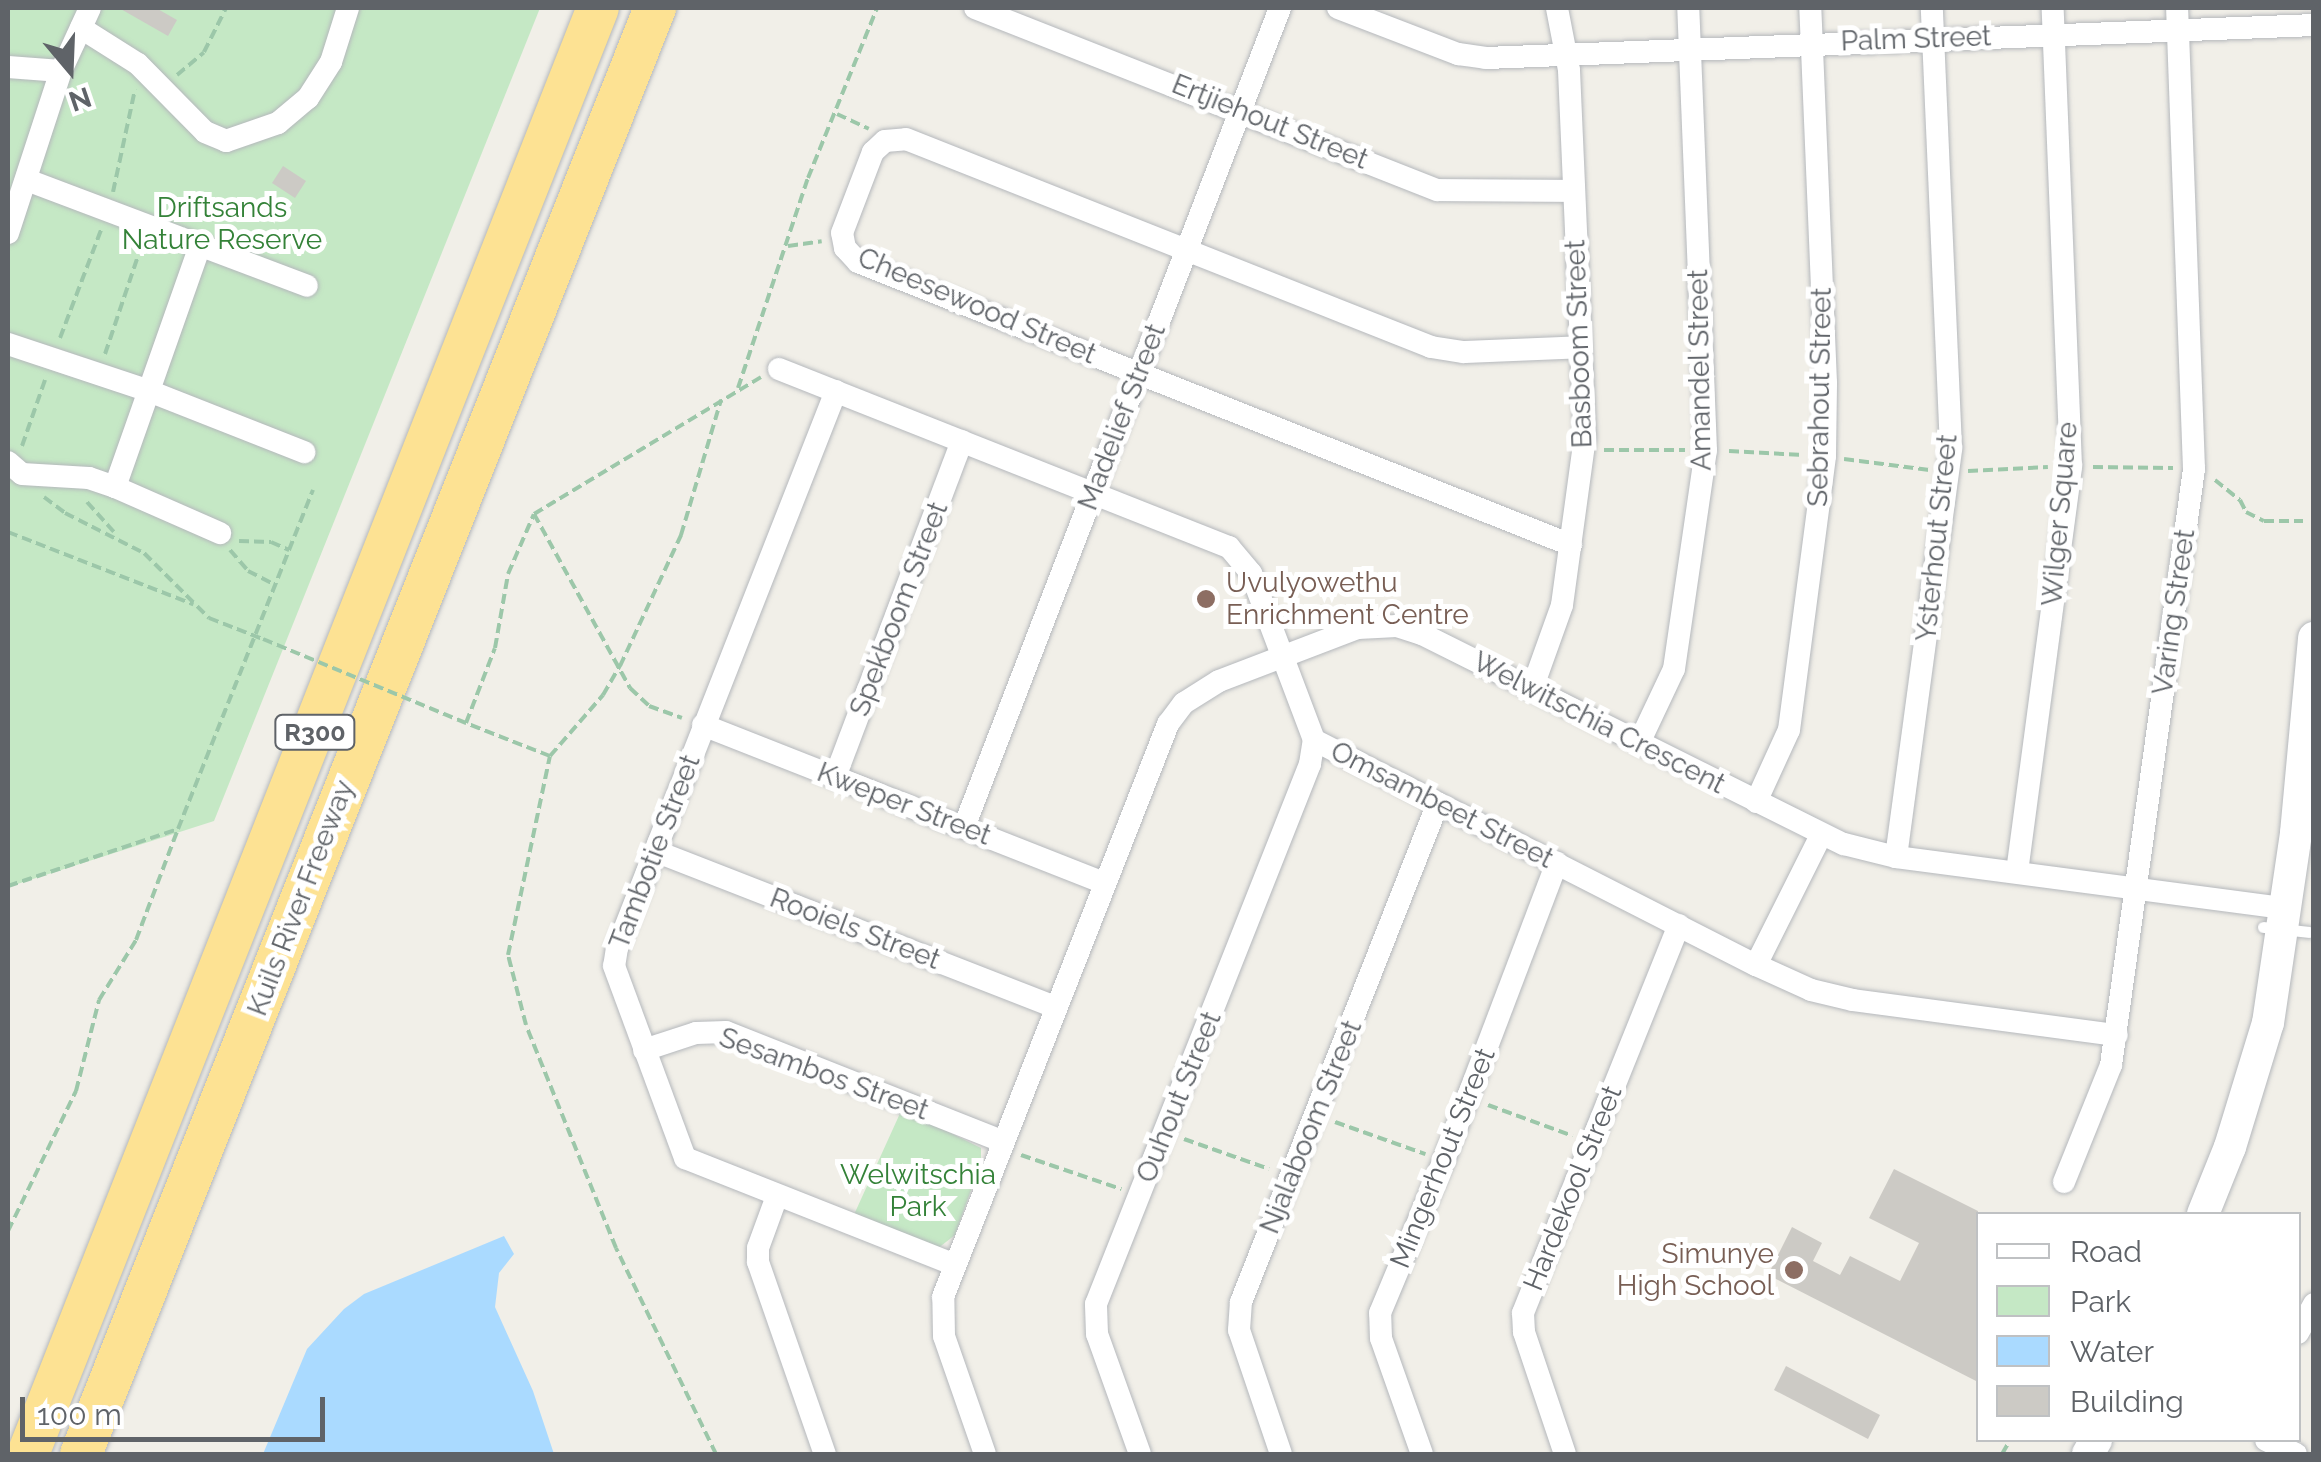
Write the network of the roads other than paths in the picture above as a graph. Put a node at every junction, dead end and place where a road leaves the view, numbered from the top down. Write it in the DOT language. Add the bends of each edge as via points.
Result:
graph roads {
  1 [pos="348,8"];
  2 [pos="598,8"];
  3 [pos="655,8"];
  4 [pos="975,8"];
  5 [pos="1280,8"];
  6 [pos="1557,8"];
  7 [pos="1688,8"];
  8 [pos="1810,8"];
  9 [pos="1932,8"];
  10 [pos="2053,8"];
  11 [pos="1346,9"];
  12 [pos="86,18"];
  13 [pos="2177,18"];
  14 [pos="2314,25"];
  15 [pos="2054,34"];
  16 [pos="1933,38"];
  17 [pos="1811,43"];
  18 [pos="1689,48"];
  19 [pos="1564,52"];
  20 [pos="8,67"];
  21 [pos="60,71"];
  22 [pos="1241,109"];
  23 [pos="27,180"];
  24 [pos="1574,192"];
  25 [pos="8,232"];
  26 [pos="200,246"];
  27 [pos="1187,250"];
  28 [pos="307,286"];
  29 [pos="8,344"];
  30 [pos="1581,347"];
  31 [pos="779,368"];
  32 [pos="1139,374"];
  33 [pos="149,391"];
  34 [pos="836,391"];
  35 [pos="962,441"];
  36 [pos="304,452"];
  37 [pos="15,469"];
  38 [pos="115,487"];
  39 [pos="1093,493"];
  40 [pos="220,533"];
  41 [pos="1571,545"];
  42 [pos="2314,638"];
  43 [pos="1281,657"];
  44 [pos="1532,689"];
  45 [pos="704,725"];
  46 [pos="1314,740"];
  47 [pos="1639,743"];
  48 [pos="835,777"];
  49 [pos="1438,802"];
  50 [pos="1756,802"];
  51 [pos="964,827"];
  52 [pos="1821,834"];
  53 [pos="655,851"];
  54 [pos="1896,856"];
  55 [pos="1557,863"];
  56 [pos="2017,872"];
  57 [pos="1105,882"];
  58 [pos="2137,888"];
  59 [pos="2281,920"];
  60 [pos="1679,926"];
  61 [pos="1756,964"];
  62 [pos="1056,1007"];
  63 [pos="2117,1035"];
  64 [pos="644,1050"];
  65 [pos="1001,1144"];
  66 [pos="2064,1182"];
  67 [pos="777,1196"];
  68 [pos="2204,1212"];
  69 [pos="953,1264"];
  70 [pos="2314,1304"];
  71 [pos="2301,1328"];
  72 [pos="2269,1442"];
  73 [pos="28,1454"];
  74 [pos="81,1454"];
  75 [pos="825,1454"];
  76 [pos="985,1454"];
  77 [pos="1140,1454"];
  78 [pos="1281,1454"];
  79 [pos="1422,1454"];
  80 [pos="1565,1454"];
  81 [pos="2296,1454"];
  1 -- 12 [label="street" via="321,82 294,112 242,139 216,138"];
  2 -- 73 [label="highway, Kuils River Freeway / R300"];
  3 -- 74 [label="highway, Kuils River Freeway / R300"];
  4 -- 22 [label="street, Ertjiehout Street"];
  5 -- 22 [label="street, Madelief Street"];
  6 -- 19 [label="street"];
  7 -- 18 [label="street, Amandel Street"];
  8 -- 17 [label="street, Sebrahout Street"];
  9 -- 16 [label="street, Ysterhout Street"];
  10 -- 15 [label="street, Wilger Square"];
  11 -- 19 [label="street" via="1471,58"];
  12 -- 21 [label="street"];
  13 -- 14 [label="street, Palm Street"];
  13 -- 15 [label="street, Palm Street"];
  13 -- 58 [label="street, Varing Street" via="2194,469"];
  15 -- 16 [label="street, Palm Street"];
  15 -- 56 [label="street, Wilger Square" via="2071,466"];
  16 -- 17 [label="street, Palm Street"];
  16 -- 54 [label="street, Ysterhout Street" via="1949,472"];
  17 -- 18 [label="street, Palm Street"];
  17 -- 50 [label="street, Sebrahout Street" via="1825,456 1789,730"];
  18 -- 19 [label="street, Palm Street"];
  18 -- 47 [label="street, Amandel Street" via="1706,450 1674,669"];
  19 -- 24 [label="street, Basboom Street"];
  20 -- 21 [label="street"];
  21 -- 23 [label="street"];
  22 -- 24 [label="street, Ertjiehout Street" via="1438,190"];
  22 -- 27 [label="street, Madelief Street"];
  23 -- 25 [label="street"];
  23 -- 26 [label="street"];
  24 -- 30 [label="street, Basboom Street"];
  26 -- 28 [label="street"];
  26 -- 33 [label="street"];
  27 -- 30 [label="street" via="1444,350"];
  27 -- 32 [label="street, Madelief Street"];
  27 -- 32 [label="street, Cheesewood Street" via="913,140 885,141 869,159 842,238 858,262"];
  29 -- 33 [label="street"];
  30 -- 41 [label="street, Basboom Street" via="1585,450"];
  31 -- 34 [label="street, Omsambeet Street"];
  32 -- 39 [label="street, Madelief Street"];
  32 -- 41 [label="street, Cheesewood Street"];
  33 -- 36 [label="street"];
  33 -- 38 [label="street"];
  34 -- 35 [label="street, Omsambeet Street"];
  34 -- 45 [label="street, Tambotie Street"];
  35 -- 39 [label="street, Omsambeet Street"];
  35 -- 48 [label="street, Spekboom Street"];
  37 -- 38 [label="street"];
  38 -- 40 [label="street"];
  39 -- 43 [label="street, Omsambeet Street" via="1238,554"];
  39 -- 51 [label="street, Madelief Street"];
  41 -- 44 [label="street, Basboom Street" via="1558,626"];
  42 -- 59 [label="street"];
  43 -- 44 [label="street, Welwitschia Crescent" via="1358,628 1398,626"];
  43 -- 46 [label="street, Omsambeet Street"];
  43 -- 57 [label="street, Welwitschia Crescent" via="1206,686 1175,713"];
  44 -- 47 [label="street, Welwitschia Crescent"];
  45 -- 48 [label="street, Kweper Street"];
  45 -- 53 [label="street, Tambotie Street"];
  46 -- 49 [label="street, Omsambeet Street"];
  46 -- 77 [label="street, Ouhout Street" via="1094,1314"];
  47 -- 50 [label="street, Welwitschia Crescent"];
  48 -- 51 [label="street, Kweper Street"];
  49 -- 55 [label="street, Omsambeet Street"];
  49 -- 78 [label="street, Njalaboom Street" via="1241,1302 1238,1321"];
  50 -- 52 [label="street, Welwitschia Crescent"];
  51 -- 57 [label="street, Kweper Street"];
  52 -- 54 [label="street, Welwitschia Crescent"];
  52 -- 61 [label="street"];
  53 -- 62 [label="street, Rooiels Street"];
  53 -- 64 [label="street, Tambotie Street" via="614,958"];
  54 -- 56 [label="street, Welwitschia Crescent"];
  55 -- 60 [label="street, Omsambeet Street"];
  55 -- 79 [label="street, Mingerhout Street" via="1378,1322"];
  56 -- 58 [label="street, Welwitschia Crescent"];
  57 -- 62 [label="street, Welwitschia Crescent"];
  58 -- 59 [label="street, Welwitschia Crescent"];
  58 -- 63 [label="street, Varing Street"];
  59 -- 68 [label="street" via="2268,1022"];
  60 -- 61 [label="street, Omsambeet Street"];
  60 -- 80 [label="street, Hardekool Street" via="1522,1319"];
  61 -- 63 [label="street, Omsambeet Street" via="1842,998"];
  62 -- 65 [label="street, Welwitschia Crescent"];
  63 -- 66 [label="street, Varing Street" via="2106,1083"];
  64 -- 65 [label="street, Sesambos Street" via="696,1033 726,1032"];
  64 -- 67 [label="street, Tambotie Street" via="685,1158"];
  65 -- 69 [label="street, Welwitschia Crescent"];
  67 -- 69 [label="street, Tambotie Street"];
  67 -- 75 [label="street" via="758,1262"];
  69 -- 76 [label="street, Welwitschia Crescent" via="943,1326"];
  70 -- 71 [label="street"];
  72 -- 81 [label="street"];
}
